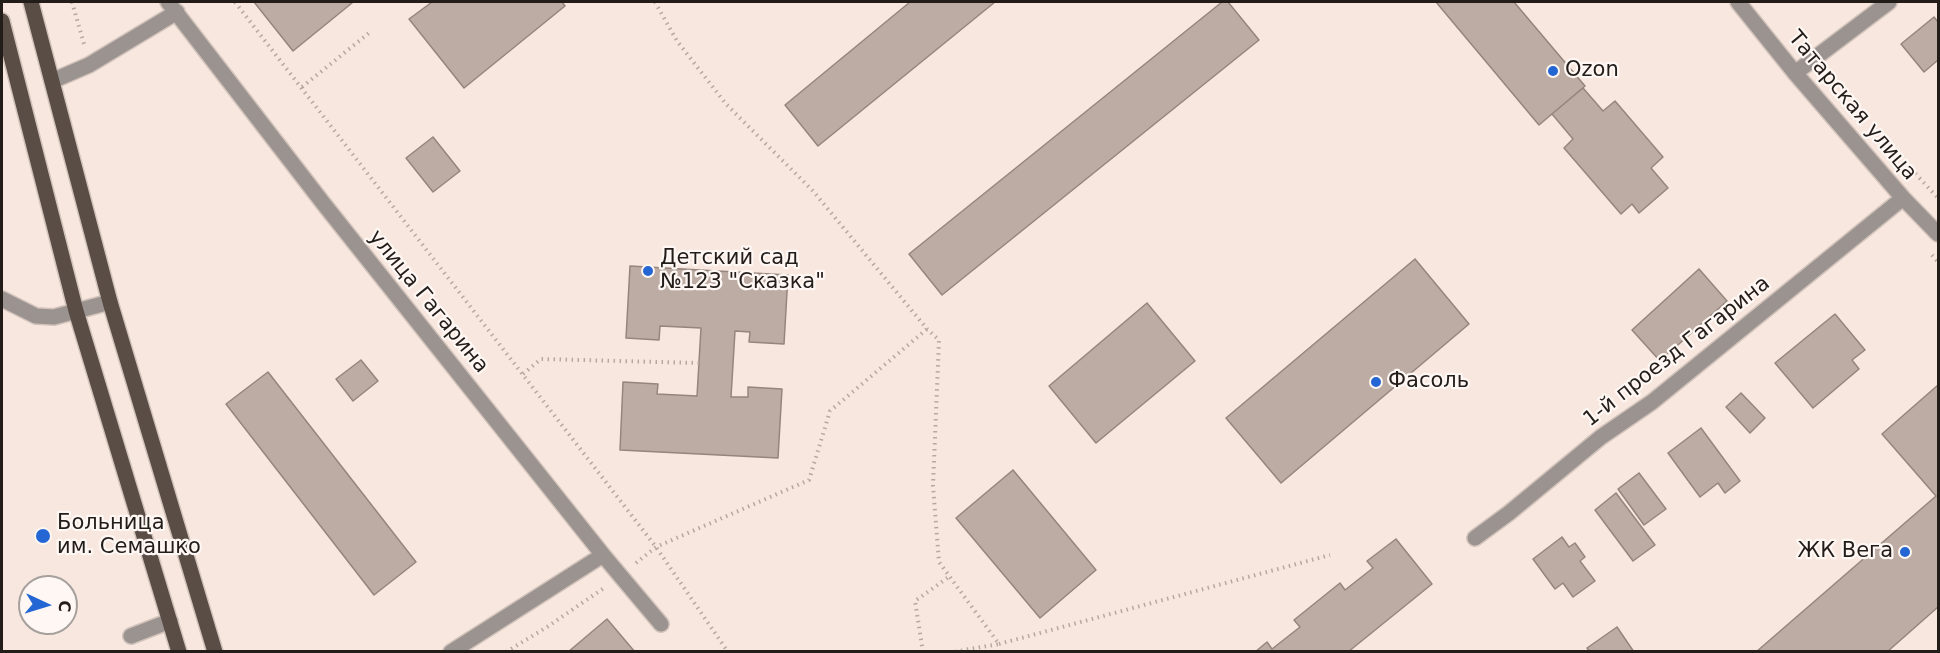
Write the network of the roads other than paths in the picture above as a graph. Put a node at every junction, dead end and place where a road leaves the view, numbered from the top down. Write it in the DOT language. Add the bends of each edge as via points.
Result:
graph roads {
  1 [pos="31,2"];
  2 [pos="1738,2"];
  3 [pos="1889,2"];
  4 [pos="172,7"];
  5 [pos="2,21"];
  6 [pos="1795,73"];
  7 [pos="52,81"];
  8 [pos="1903,198"];
  9 [pos="1938,234"];
  10 [pos="2,299"];
  11 [pos="110,302"];
  12 [pos="76,311"];
  13 [pos="1475,538"];
  14 [pos="603,555"];
  15 [pos="170,621"];
  16 [pos="661,624"];
  17 [pos="131,636"];
  18 [pos="179,651"];
  19 [pos="215,651"];
  20 [pos="451,651"];
  1 -- 7 [label="main road"];
  2 -- 6 [label="street, Татарская улица"];
  3 -- 6 [label="street"];
  4 -- 7 [label="street" via="89,65"];
  4 -- 14 [label="street, улица Гагарина"];
  5 -- 12 [label="main road"];
  6 -- 8 [label="street, Татарская улица"];
  7 -- 11 [label="main road"];
  8 -- 9 [label="street, Татарская улица"];
  8 -- 13 [label="street, 1-й проезд Гагарина" via="1652,402 1601,437"];
  10 -- 12 [label="street" via="36,316 54,317"];
  11 -- 12 [label="street"];
  11 -- 19 [label="main road"];
  12 -- 15 [label="main road"];
  14 -- 16 [label="street, улица Гагарина"];
  14 -- 20 [label="street"];
  15 -- 17 [label="street"];
  15 -- 18 [label="main road"];
}
